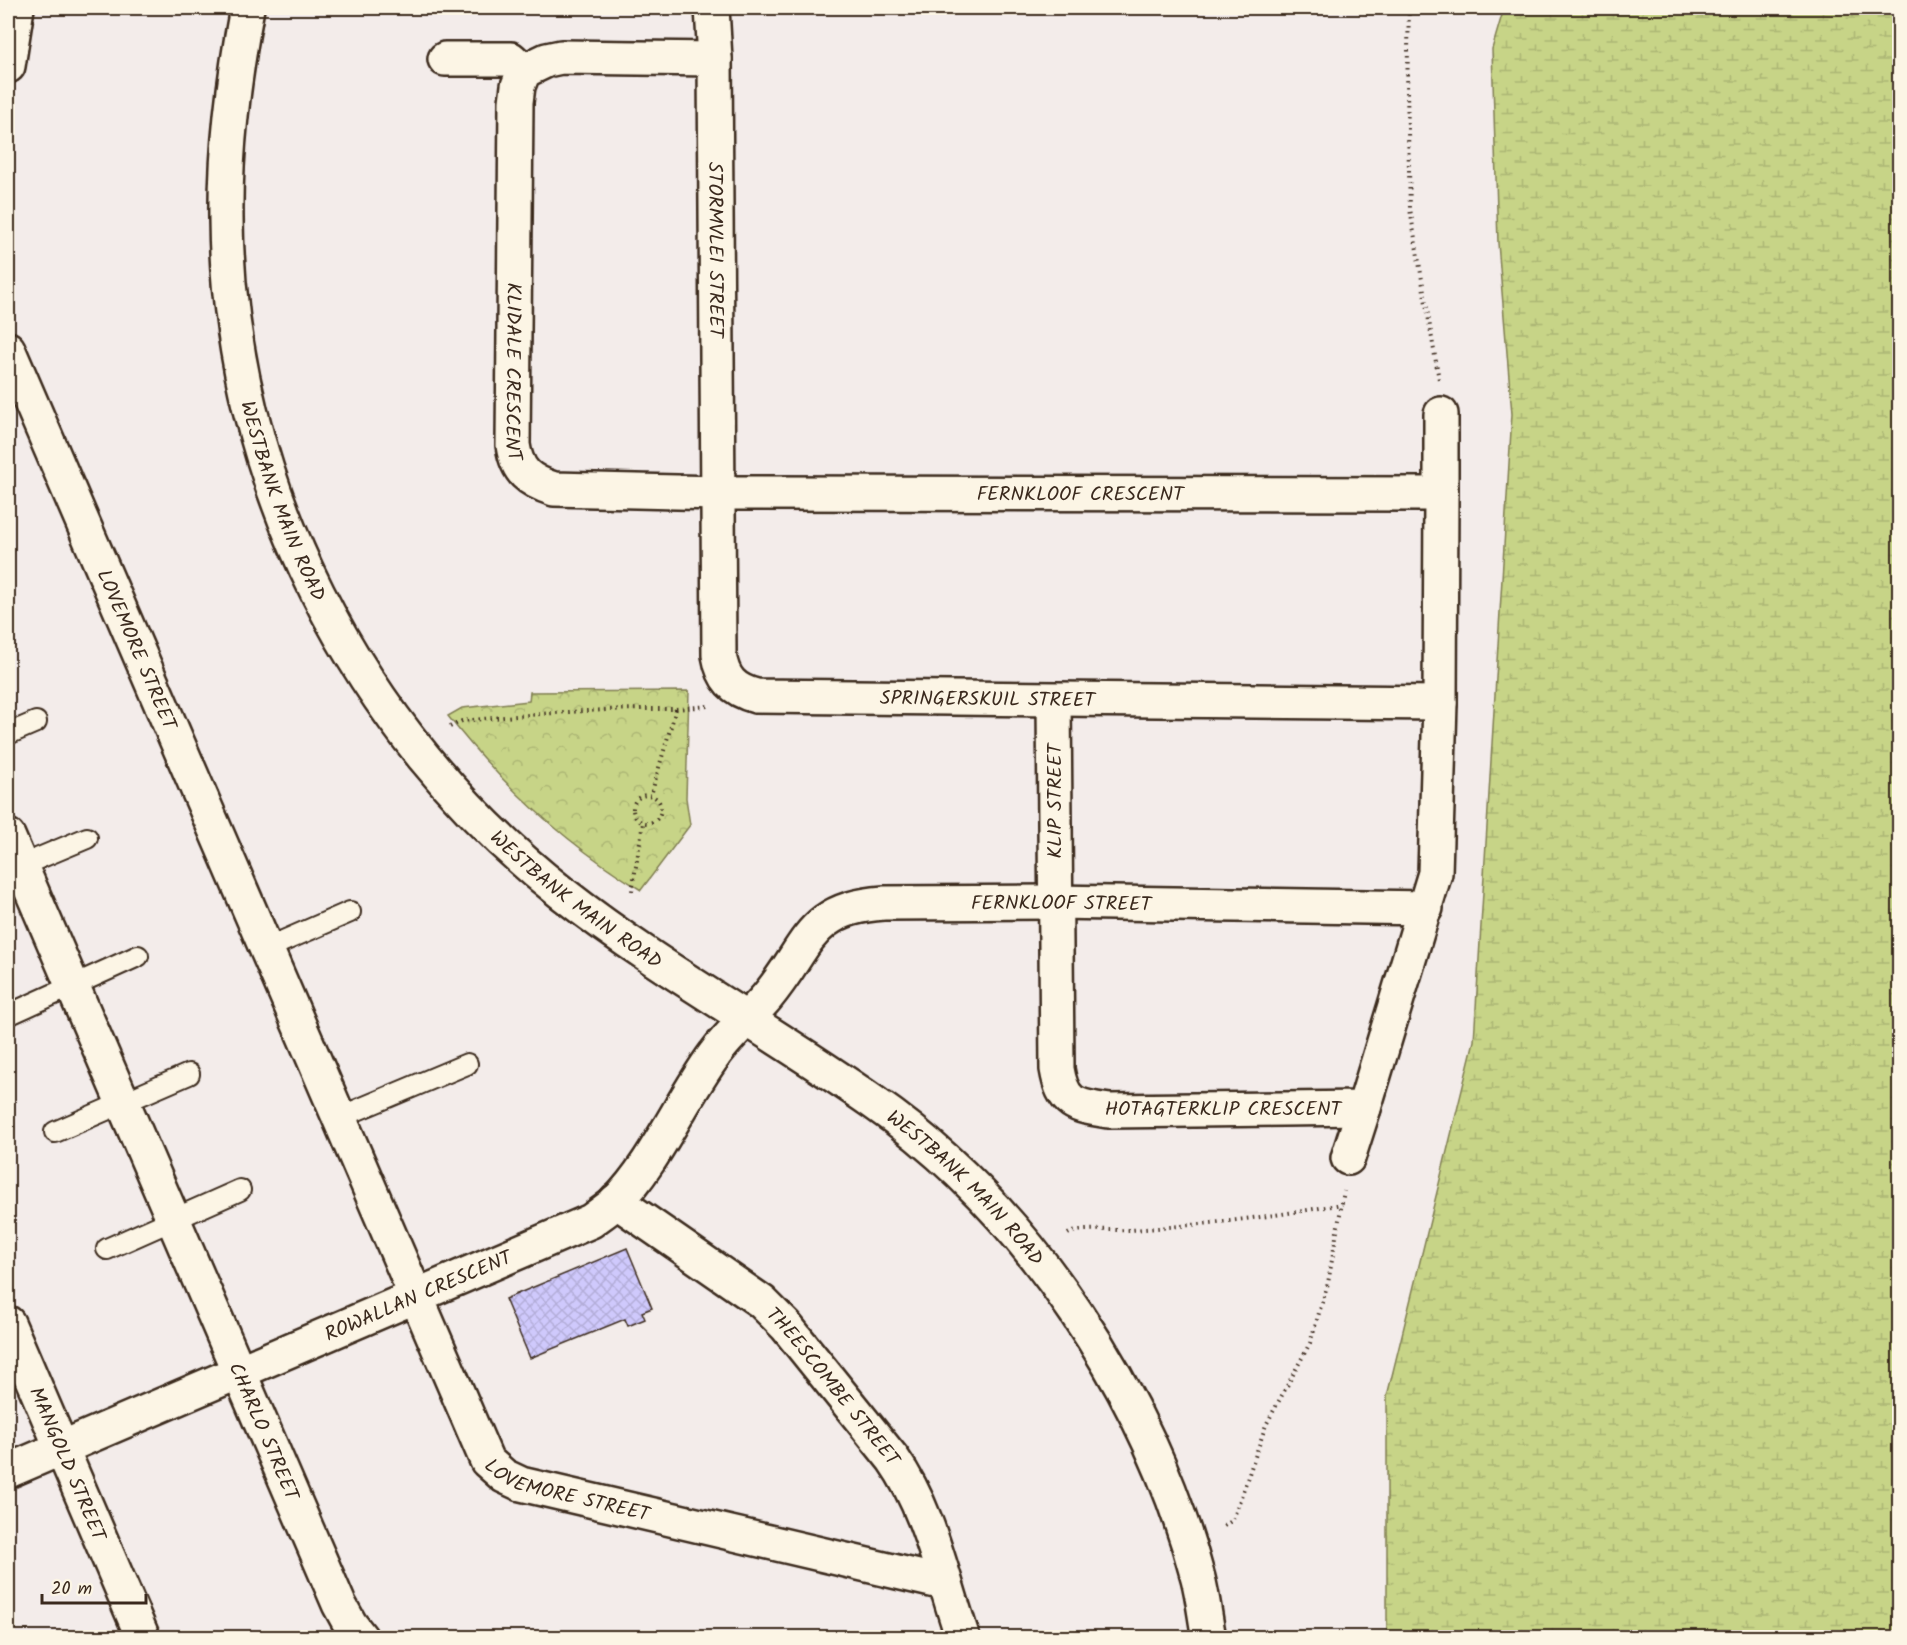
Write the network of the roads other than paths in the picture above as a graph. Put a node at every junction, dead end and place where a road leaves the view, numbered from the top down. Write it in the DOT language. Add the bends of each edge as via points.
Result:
graph roads {
  1 [pos="17,8"];
  2 [pos="247,8"];
  3 [pos="712,8"];
  4 [pos="446,59"];
  5 [pos="715,59"];
  6 [pos="8,66"];
  7 [pos="524,71"];
  8 [pos="8,349"];
  9 [pos="1441,414"];
  10 [pos="718,493"];
  11 [pos="1440,494"];
  12 [pos="1054,700"];
  13 [pos="1440,703"];
  14 [pos="36,722"];
  15 [pos="8,734"];
  16 [pos="8,836"];
  17 [pos="87,838"];
  18 [pos="14,869"];
  19 [pos="1054,902"];
  20 [pos="1426,908"];
  21 [pos="350,912"];
  22 [pos="266,949"];
  23 [pos="138,956"];
  24 [pos="72,985"];
  25 [pos="8,1015"];
  26 [pos="747,1018"];
  27 [pos="467,1064"];
  28 [pos="189,1074"];
  29 [pos="121,1103"];
  30 [pos="1364,1108"];
  31 [pos="338,1118"];
  32 [pos="55,1132"];
  33 [pos="1348,1158"];
  34 [pos="240,1190"];
  35 [pos="616,1201"];
  36 [pos="172,1220"];
  37 [pos="107,1249"];
  38 [pos="416,1296"];
  39 [pos="8,1323"];
  40 [pos="237,1372"];
  41 [pos="61,1448"];
  42 [pos="8,1471"];
  43 [pos="944,1583"];
  44 [pos="143,1638"];
  45 [pos="361,1638"];
  46 [pos="963,1638"];
  47 [pos="1209,1638"];
  1 -- 6 [label="street"];
  2 -- 26 [label="street, WESTBANK MAIN ROAD" via="226,161 229,282 250,412 284,518 310,578 374,691 412,744 483,824 564,895"];
  3 -- 5 [label="street, STORMVLEI STREET"];
  4 -- 7 [label="street" via="511,59"];
  5 -- 7 [label="street" via="561,57"];
  5 -- 10 [label="street, STORMVLEI STREET"];
  7 -- 10 [label="street, KLIDALE CRESCENT" via="516,102 515,460 521,473 554,489"];
  8 -- 22 [label="street, LOVEMORE STREET"];
  9 -- 11 [label="street"];
  10 -- 11 [label="street, FERNKLOOF CRESCENT"];
  10 -- 12 [label="street, SPRINGERSKUIL STREET" via="719,655 730,685 756,696"];
  11 -- 13 [label="street"];
  12 -- 13 [label="street, SPRINGERSKUIL STREET"];
  12 -- 19 [label="street, KLIP STREET"];
  13 -- 20 [label="street" via="1436,860"];
  14 -- 15 [label="lane"];
  16 -- 18 [label="street, CHARLO STREET"];
  17 -- 18 [label="lane"];
  18 -- 24 [label="street, CHARLO STREET"];
  19 -- 20 [label="street, FERNKLOOF STREET"];
  19 -- 26 [label="street, FERNKLOOF STREET" via="857,904 840,910 807,939 768,996"];
  19 -- 30 [label="street, HOTAGTERKLIP CRESCENT" via="1057,1069 1060,1087 1068,1100 1109,1111"];
  20 -- 30 [label="street, HOTAGTERKLIP CRESCENT"];
  21 -- 22 [label="lane"];
  22 -- 31 [label="street, LOVEMORE STREET"];
  23 -- 24 [label="lane"];
  24 -- 25 [label="lane"];
  24 -- 29 [label="street, CHARLO STREET"];
  26 -- 35 [label="street, ROWALLAN CRESCENT" via="715,1054"];
  26 -- 47 [label="street, WESTBANK MAIN ROAD" via="878,1104 950,1164 1010,1227 1057,1285 1108,1365 1144,1432 1174,1504 1198,1578"];
  27 -- 31 [label="lane"];
  28 -- 29 [label="lane"];
  29 -- 32 [label="lane"];
  29 -- 36 [label="street, CHARLO STREET"];
  30 -- 33 [label="street, HOTAGTERKLIP CRESCENT"];
  31 -- 38 [label="street, LOVEMORE STREET"];
  34 -- 36 [label="lane"];
  35 -- 38 [label="street, ROWALLAN CRESCENT" via="591,1221"];
  35 -- 43 [label="street, THEESCOMBE STREET" via="762,1302 786,1326 909,1481"];
  36 -- 37 [label="lane"];
  36 -- 40 [label="street, CHARLO STREET"];
  38 -- 40 [label="street, ROWALLAN CRESCENT"];
  38 -- 43 [label="street, LOVEMORE STREET" via="478,1444 487,1461 504,1476 538,1488"];
  39 -- 41 [label="street, MANGOLD STREET"];
  40 -- 41 [label="street, ROWALLAN CRESCENT"];
  40 -- 45 [label="street, CHARLO STREET" via="339,1604"];
  41 -- 42 [label="street, ROWALLAN CRESCENT"];
  41 -- 44 [label="street, MANGOLD STREET"];
  43 -- 46 [label="street, THEESCOMBE STREET"];
}
